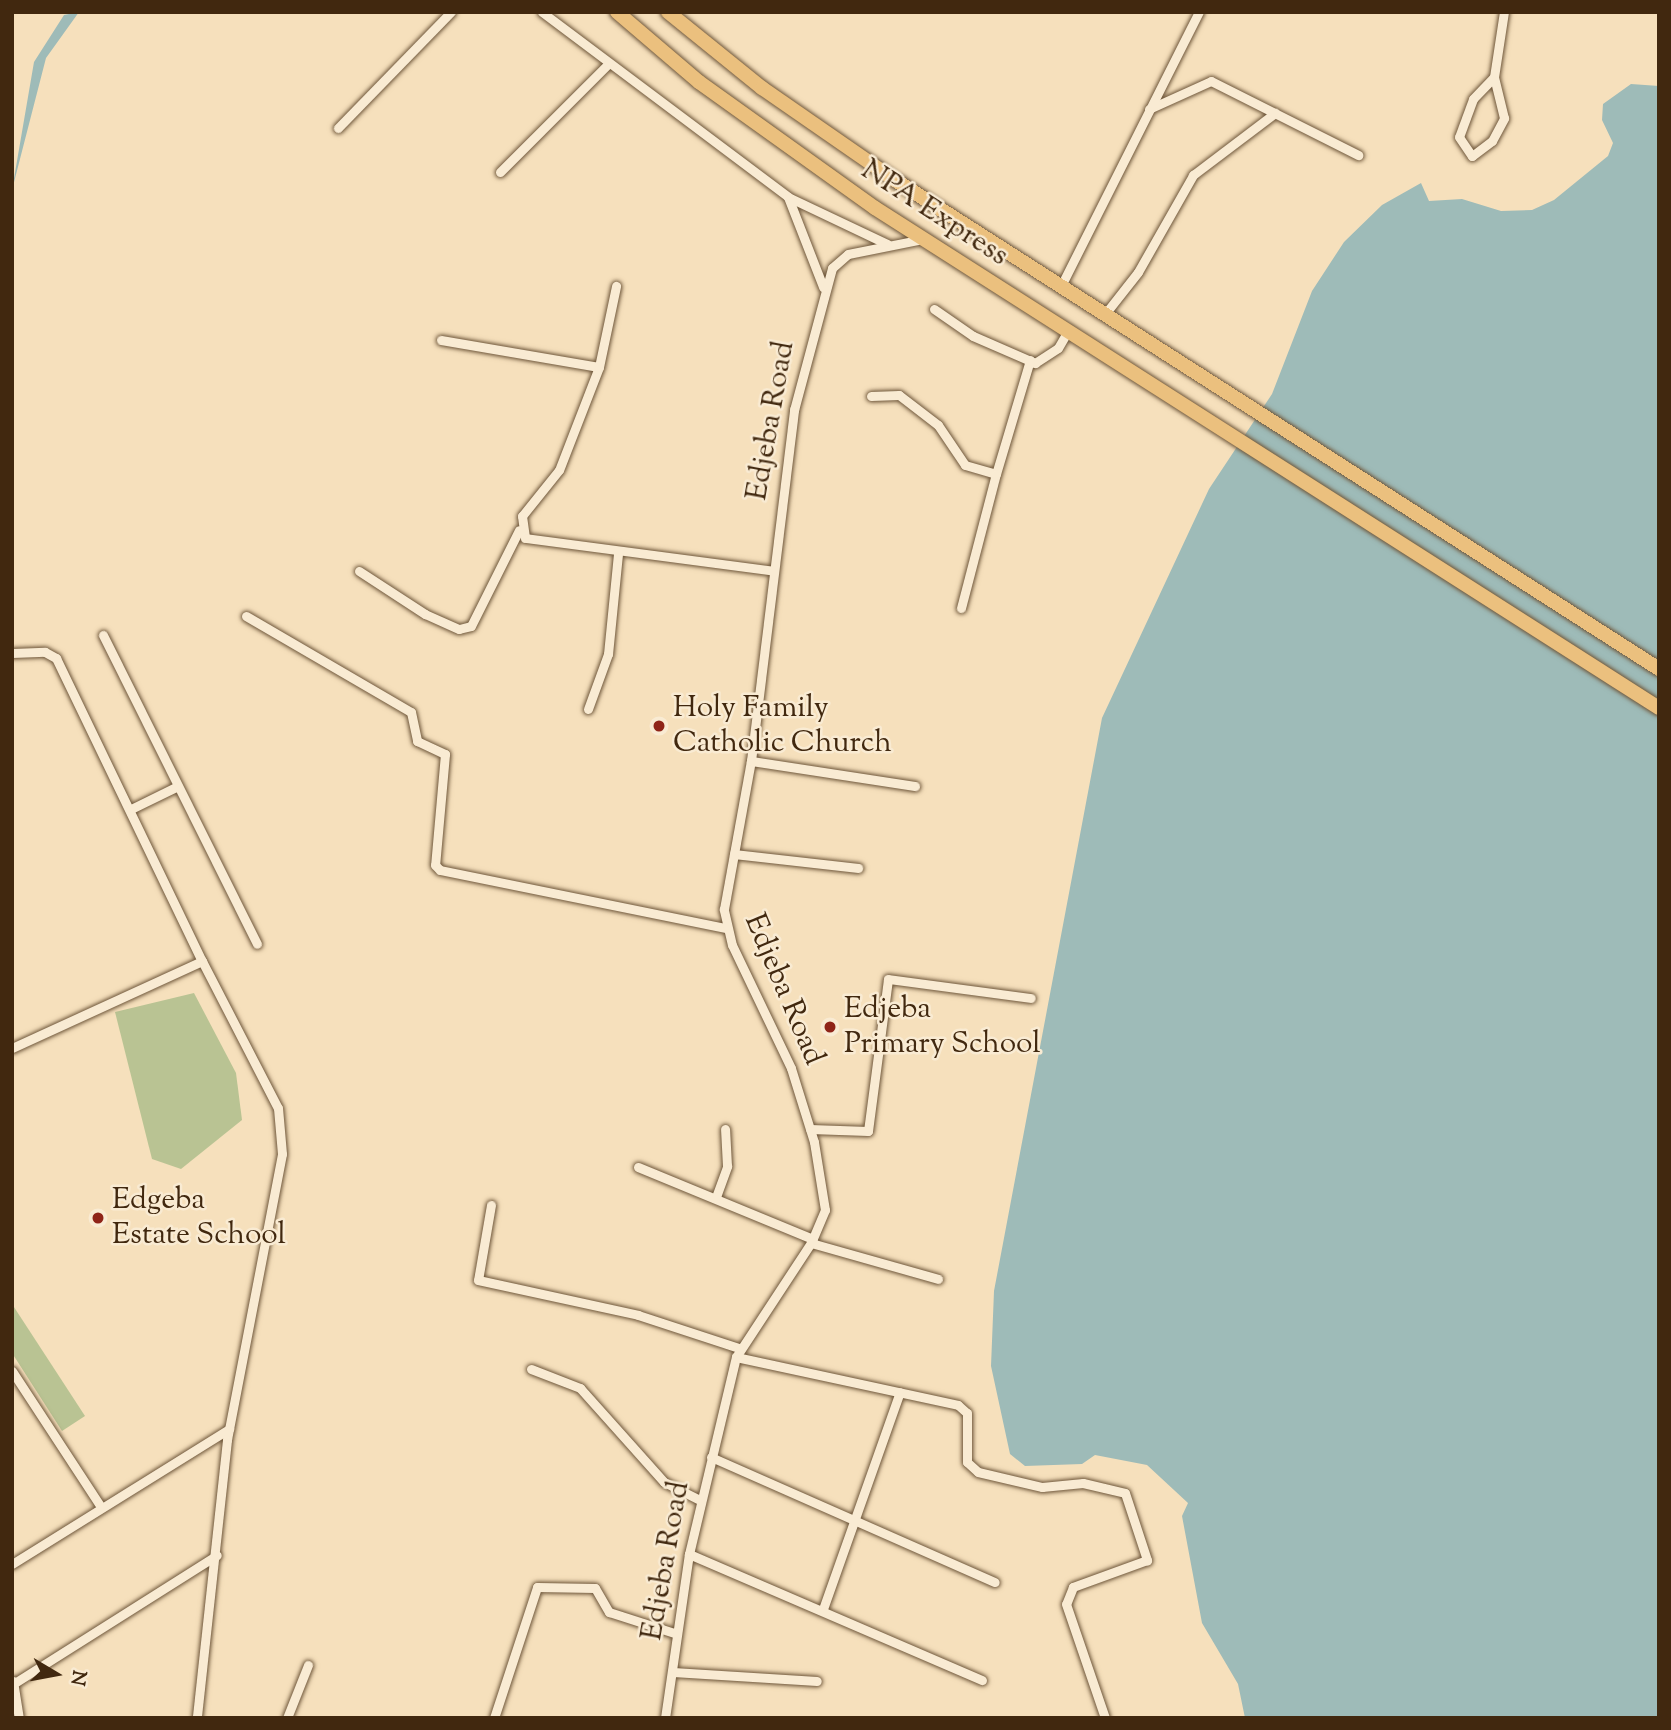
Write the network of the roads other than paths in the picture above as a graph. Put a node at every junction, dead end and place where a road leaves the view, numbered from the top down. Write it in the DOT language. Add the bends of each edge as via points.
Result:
graph roads {
  1 [pos="451,12"];
  2 [pos="542,12"];
  3 [pos="617,12"];
  4 [pos="668,12"];
  5 [pos="1199,12"];
  6 [pos="1504,12"];
  7 [pos="608,64"];
  8 [pos="1494,77"];
  9 [pos="1147,110"];
  10 [pos="1275,113"];
  11 [pos="338,128"];
  12 [pos="1358,155"];
  13 [pos="500,172"];
  14 [pos="789,197"];
  15 [pos="923,239"];
  16 [pos="887,244"];
  17 [pos="616,286"];
  18 [pos="1061,286"];
  19 [pos="823,287"];
  20 [pos="934,309"];
  21 [pos="1105,314"];
  22 [pos="1068,331"];
  23 [pos="441,340"];
  24 [pos="1030,360"];
  25 [pos="599,367"];
  26 [pos="871,396"];
  27 [pos="996,474"];
  28 [pos="519,530"];
  29 [pos="618,553"];
  30 [pos="774,570"];
  31 [pos="359,571"];
  32 [pos="961,608"];
  33 [pos="246,616"];
  34 [pos="103,635"];
  35 [pos="12,653"];
  36 [pos="1659,669"];
  37 [pos="1659,708"];
  38 [pos="588,709"];
  39 [pos="751,761"];
  40 [pos="178,786"];
  41 [pos="915,786"];
  42 [pos="131,809"];
  43 [pos="734,854"];
  44 [pos="858,868"];
  45 [pos="725,928"];
  46 [pos="257,944"];
  47 [pos="202,961"];
  48 [pos="1031,998"];
  49 [pos="12,1048"];
  50 [pos="725,1129"];
  51 [pos="810,1129"];
  52 [pos="638,1167"];
  53 [pos="716,1197"];
  54 [pos="491,1205"];
  55 [pos="812,1241"];
  56 [pos="938,1279"];
  57 [pos="738,1353"];
  58 [pos="531,1369"];
  59 [pos="12,1371"];
  60 [pos="900,1392"];
  61 [pos="229,1429"];
  62 [pos="711,1457"];
  63 [pos="700,1500"];
  64 [pos="101,1507"];
  65 [pos="854,1517"];
  66 [pos="689,1554"];
  67 [pos="217,1555"];
  68 [pos="12,1564"];
  69 [pos="995,1582"];
  70 [pos="823,1609"];
  71 [pos="677,1634"];
  72 [pos="308,1665"];
  73 [pos="673,1672"];
  74 [pos="982,1680"];
  75 [pos="817,1681"];
  76 [pos="13,1682"];
  77 [pos="19,1718"];
  78 [pos="197,1718"];
  79 [pos="287,1718"];
  80 [pos="494,1718"];
  81 [pos="665,1718"];
  82 [pos="1105,1718"];
  1 -- 11 [label="street"];
  2 -- 7 [label="street"];
  3 -- 15 [label="main road, NPA Express" via="761,128"];
  4 -- 18 [label="main road, NPA Express" via="827,134"];
  5 -- 9 [label="street"];
  6 -- 8 [label="street"];
  7 -- 13 [label="street"];
  7 -- 14 [label="street"];
  8 -- 8 [label="street" via="1504,118 1492,141 1472,156 1460,137 1473,99"];
  9 -- 10 [label="street" via="1212,81"];
  9 -- 18 [label="street"];
  10 -- 12 [label="street"];
  10 -- 21 [label="street" via="1193,175 1138,272"];
  14 -- 16 [label="street"];
  14 -- 19 [label="street"];
  15 -- 16 [label="street, Edjeba Road"];
  15 -- 22 [label="main road, NPA Express"];
  16 -- 19 [label="street, Edjeba Road" via="848,254"];
  17 -- 25 [label="street"];
  18 -- 21 [label="main road, NPA Express"];
  19 -- 30 [label="street, Edjeba Road" via="794,410"];
  20 -- 24 [label="street" via="973,336"];
  21 -- 36 [label="main road, NPA Express"];
  22 -- 24 [label="street" via="1058,348"];
  22 -- 37 [label="main road, NPA Express"];
  23 -- 25 [label="street"];
  24 -- 27 [label="street"];
  25 -- 28 [label="street" via="559,470 522,516"];
  26 -- 27 [label="street" via="899,396 937,425 965,466"];
  27 -- 32 [label="street"];
  28 -- 29 [label="street" via="525,538"];
  28 -- 31 [label="street" via="471,626 459,629 425,614"];
  29 -- 30 [label="street"];
  29 -- 38 [label="street" via="608,654"];
  30 -- 39 [label="street, Edjeba Road"];
  33 -- 45 [label="street" via="411,712 416,741 445,754 435,865 440,870"];
  34 -- 40 [label="street"];
  35 -- 42 [label="street" via="45,652 56,659"];
  39 -- 41 [label="street"];
  39 -- 43 [label="street, Edjeba Road"];
  40 -- 42 [label="street"];
  40 -- 46 [label="street"];
  42 -- 47 [label="street"];
  43 -- 44 [label="street"];
  43 -- 45 [label="street, Edjeba Road"];
  45 -- 51 [label="street, Edjeba Road" via="774,1023"];
  47 -- 49 [label="street"];
  47 -- 61 [label="street" via="282,1127"];
  48 -- 51 [label="street" via="888,979 868,1131"];
  50 -- 53 [label="street" via="727,1166"];
  51 -- 55 [label="street, Edjeba Road" via="825,1192"];
  52 -- 53 [label="street"];
  53 -- 55 [label="street"];
  54 -- 57 [label="street" via="478,1280 638,1315"];
  55 -- 56 [label="street"];
  55 -- 57 [label="street, Edjeba Road"];
  57 -- 60 [label="street"];
  57 -- 62 [label="street, Edjeba Road"];
  58 -- 63 [label="street" via="580,1388 664,1482"];
  59 -- 64 [label="street"];
  60 -- 65 [label="street"];
  60 -- 82 [label="street" via="964,1408 967,1462 978,1472 1042,1487 1083,1483 1125,1493 1147,1560 1073,1587 1066,1604"];
  61 -- 64 [label="street"];
  61 -- 67 [label="street"];
  62 -- 63 [label="street, Edjeba Road"];
  62 -- 65 [label="street"];
  63 -- 66 [label="street, Edjeba Road"];
  64 -- 68 [label="street"];
  65 -- 69 [label="street"];
  65 -- 70 [label="street"];
  66 -- 70 [label="street"];
  66 -- 71 [label="street, Edjeba Road"];
  67 -- 76 [label="street"];
  67 -- 78 [label="street"];
  70 -- 74 [label="street"];
  71 -- 73 [label="street, Edjeba Road"];
  71 -- 80 [label="street" via="609,1612 595,1588 537,1587"];
  72 -- 79 [label="street"];
  73 -- 75 [label="street"];
  73 -- 81 [label="street, Edjeba Road"];
  76 -- 77 [label="street"];
}
